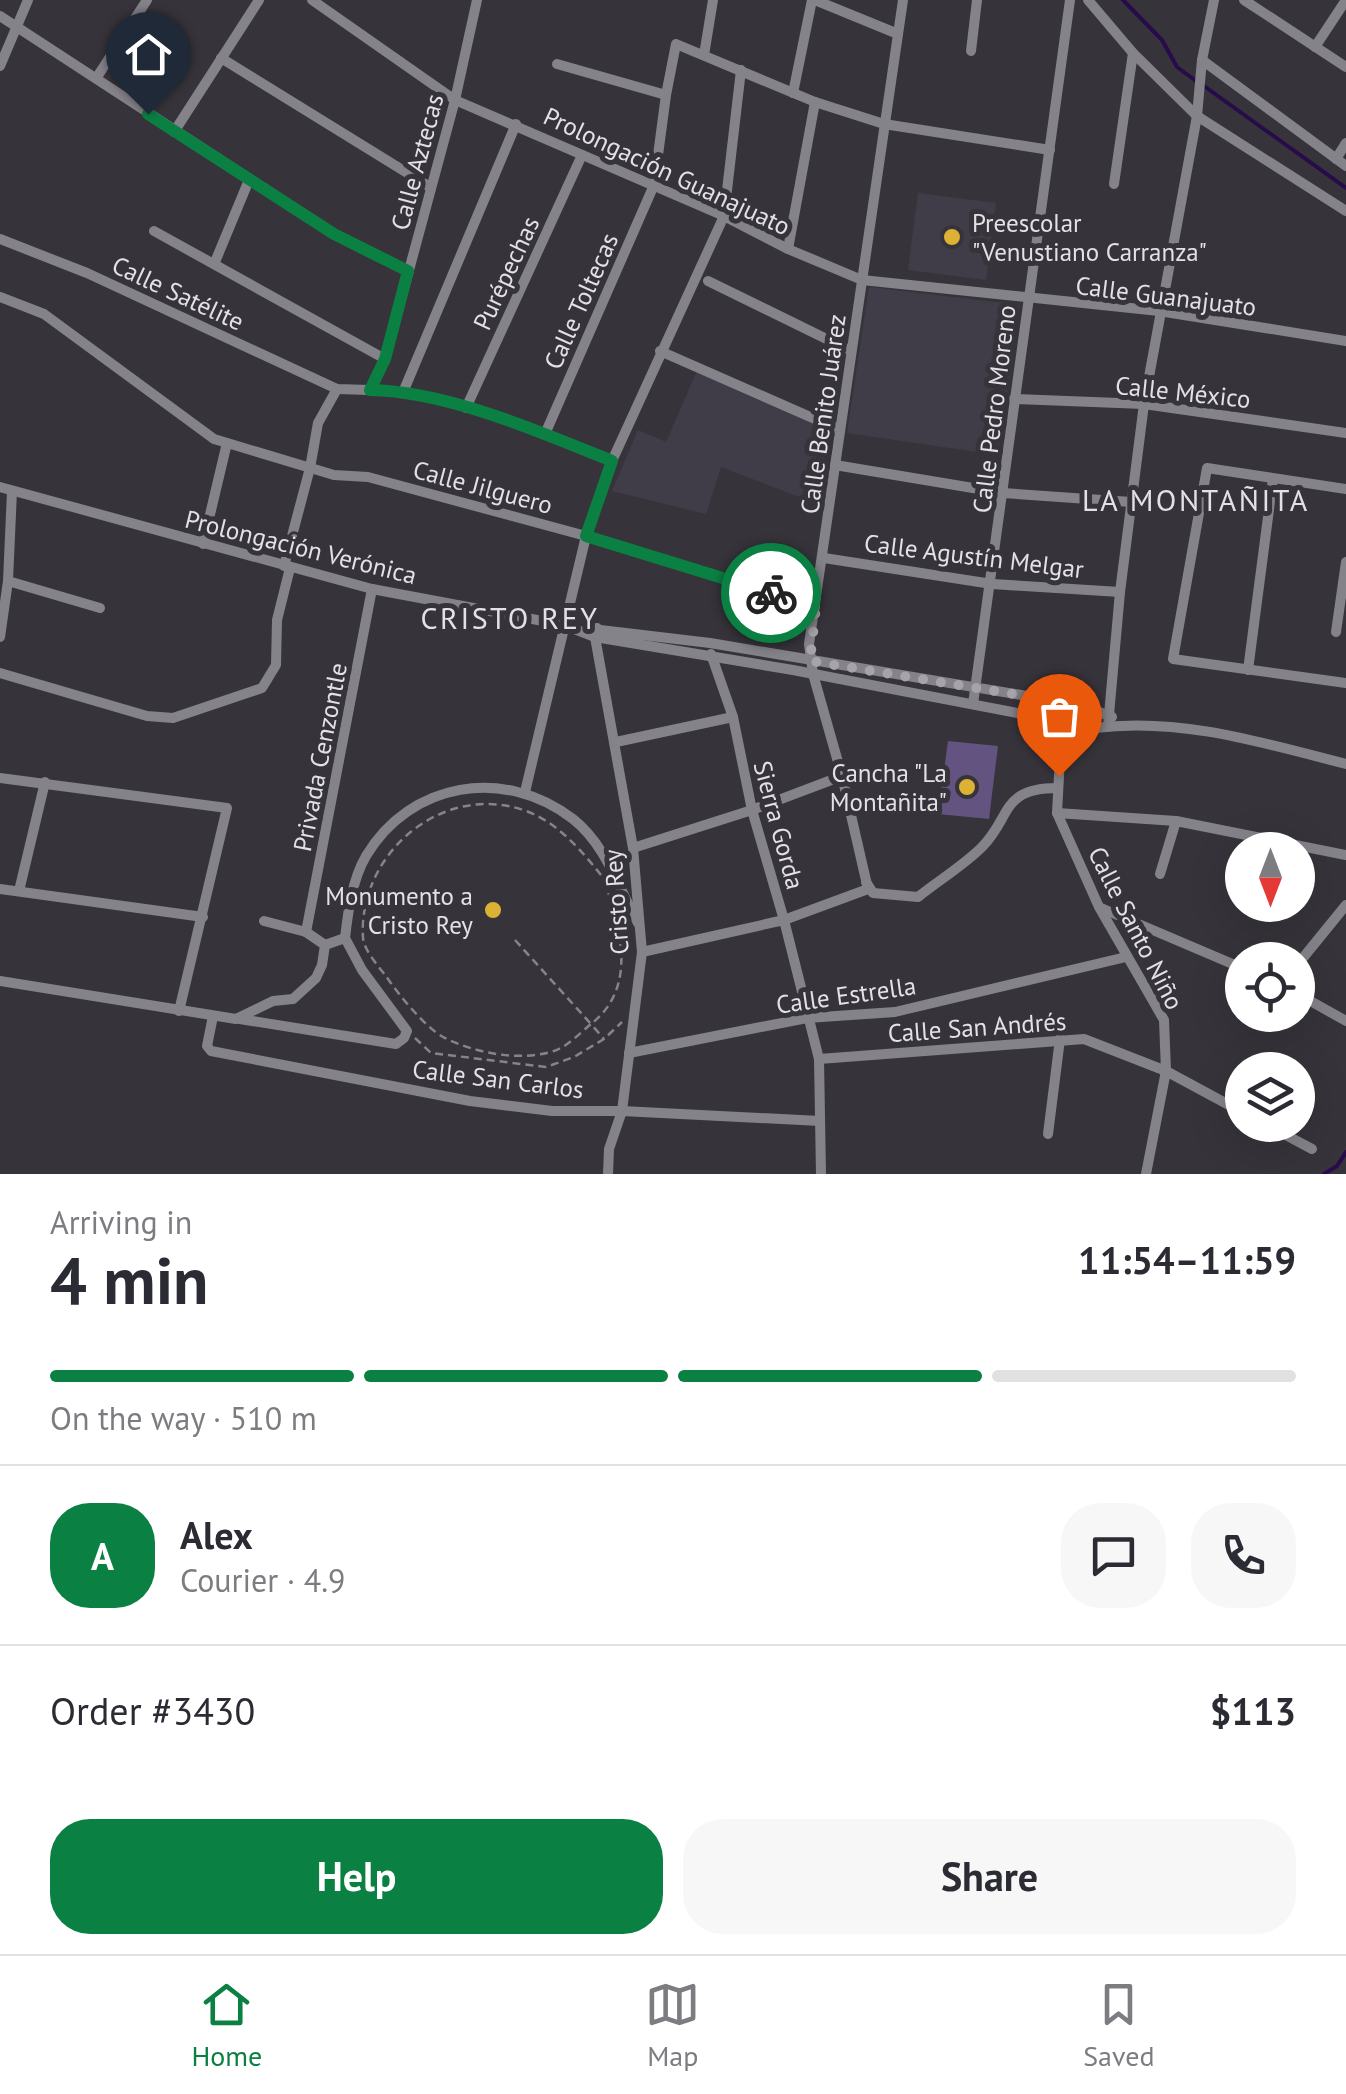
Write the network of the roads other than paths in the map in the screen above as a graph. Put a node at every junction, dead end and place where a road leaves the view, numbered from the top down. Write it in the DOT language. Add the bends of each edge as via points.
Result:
graph roads {
  1 [pos="28,0"];
  2 [pos="147,0"];
  3 [pos="259,0"];
  4 [pos="312,0"];
  5 [pos="477,0"];
  6 [pos="713,0"];
  7 [pos="813,0"];
  8 [pos="903,0"];
  9 [pos="977,0"];
  10 [pos="1070,0"];
  11 [pos="1088,0"];
  12 [pos="1214,0"];
  13 [pos="1244,0"];
  14 [pos="1346,0"];
  15 [pos="0,16"];
  16 [pos="17,28"];
  17 [pos="898,34"];
  18 [pos="1315,48"];
  19 [pos="971,51"];
  20 [pos="1133,54"];
  21 [pos="704,55"];
  22 [pos="221,58"];
  23 [pos="557,64"];
  24 [pos="0,66"];
  25 [pos="1202,66"];
  26 [pos="1346,67"];
  27 [pos="740,70"];
  28 [pos="97,77"];
  29 [pos="793,93"];
  30 [pos="666,95"];
  31 [pos="455,100"];
  32 [pos="816,102"];
  33 [pos="1197,116"];
  34 [pos="516,124"];
  35 [pos="884,124"];
  36 [pos="174,132"];
  37 [pos="1346,143"];
  38 [pos="1050,150"];
  39 [pos="582,155"];
  40 [pos="1336,159"];
  41 [pos="1346,166"];
  42 [pos="249,180"];
  43 [pos="1114,184"];
  44 [pos="654,185"];
  45 [pos="430,187"];
  46 [pos="1346,210"];
  47 [pos="724,216"];
  48 [pos="154,231"];
  49 [pos="0,239"];
  50 [pos="788,250"];
  51 [pos="214,262"];
  52 [pos="408,271"];
  53 [pos="862,280"];
  54 [pos="708,281"];
  55 [pos="0,298"];
  56 [pos="1028,300"];
  57 [pos="1159,311"];
  58 [pos="1346,341"];
  59 [pos="660,351"];
  60 [pos="851,351"];
  61 [pos="385,359"];
  62 [pos="337,389"];
  63 [pos="370,390"];
  64 [pos="404,390"];
  65 [pos="1014,400"];
  66 [pos="1144,404"];
  67 [pos="466,408"];
  68 [pos="840,430"];
  69 [pos="1346,432"];
  70 [pos="545,434"];
  71 [pos="227,444"];
  72 [pos="612,461"];
  73 [pos="835,466"];
  74 [pos="310,468"];
  75 [pos="1274,480"];
  76 [pos="0,488"];
  77 [pos="1346,489"];
  78 [pos="12,491"];
  79 [pos="1003,492"];
  80 [pos="1131,502"];
  81 [pos="586,536"];
  82 [pos="202,544"];
  83 [pos="824,558"];
  84 [pos="1346,562"];
  85 [pos="287,567"];
  86 [pos="8,581"];
  87 [pos="992,584"];
  88 [pos="372,590"];
  89 [pos="1120,592"];
  90 [pos="816,607"];
  91 [pos="100,608"];
  92 [pos="1,622"];
  93 [pos="564,625"];
  94 [pos="596,632"];
  95 [pos="1336,632"];
  96 [pos="0,637"];
  97 [pos="710,643"];
  98 [pos="712,656"];
  99 [pos="810,661"];
  100 [pos="1248,670"];
  101 [pos="0,673"];
  102 [pos="812,674"];
  103 [pos="1346,683"];
  104 [pos="976,688"];
  105 [pos="1063,702"];
  106 [pos="973,704"];
  107 [pos="733,718"];
  108 [pos="1061,721"];
  109 [pos="1109,721"];
  110 [pos="616,742"];
  111 [pos="1346,764"];
  112 [pos="842,776"];
  113 [pos="0,778"];
  114 [pos="45,782"];
  115 [pos="1058,788"];
  116 [pos="525,792"];
  117 [pos="752,810"];
  118 [pos="1057,813"];
  119 [pos="1176,821"];
  120 [pos="1225,832"];
  121 [pos="633,848"];
  122 [pos="1315,850"];
  123 [pos="1346,855"];
  124 [pos="1160,874"];
  125 [pos="867,885"];
  126 [pos="0,889"];
  127 [pos="18,891"];
  128 [pos="1346,905"];
  129 [pos="1100,908"];
  130 [pos="203,917"];
  131 [pos="784,920"];
  132 [pos="264,922"];
  133 [pos="640,926"];
  134 [pos="306,932"];
  135 [pos="345,938"];
  136 [pos="1315,943"];
  137 [pos="324,945"];
  138 [pos="642,952"];
  139 [pos="1126,957"];
  140 [pos="1225,961"];
  141 [pos="0,981"];
  142 [pos="1315,1004"];
  143 [pos="178,1011"];
  144 [pos="213,1016"];
  145 [pos="808,1018"];
  146 [pos="236,1019"];
  147 [pos="1346,1021"];
  148 [pos="1060,1039"];
  149 [pos="629,1053"];
  150 [pos="819,1059"];
  151 [pos="1166,1071"];
  152 [pos="1225,1103"];
  153 [pos="622,1111"];
  154 [pos="820,1121"];
  155 [pos="1048,1134"];
  156 [pos="1299,1142"];
  157 [pos="1312,1149"];
  158 [pos="608,1174"];
  159 [pos="821,1174"];
  160 [pos="1146,1174"];
  1 -- 16 [label="street"];
  2 -- 28 [label="street"];
  3 -- 22 [label="street"];
  4 -- 31 [label="street, Prolongación Guanajuato"];
  5 -- 31 [label="street, Calle Aztecas"];
  6 -- 21 [label="street"];
  7 -- 17 [label="street"];
  7 -- 29 [label="street"];
  8 -- 17 [label="street, Calle Benito Juárez"];
  9 -- 19 [label="street"];
  10 -- 38 [label="street, Calle Pedro Moreno"];
  11 -- 20 [label="street"];
  12 -- 25 [label="street"];
  13 -- 18 [label="street"];
  14 -- 18 [label="street"];
  15 -- 16 [label="street"];
  16 -- 24 [label="street"];
  16 -- 28 [label="street"];
  17 -- 35 [label="street, Calle Benito Juárez"];
  18 -- 26 [label="street"];
  20 -- 33 [label="street"];
  20 -- 43 [label="street"];
  21 -- 27 [label="street"];
  21 -- 30 [label="street, Calle Toltecas" via="676,44"];
  22 -- 36 [label="street"];
  22 -- 45 [label="street"];
  23 -- 30 [label="street"];
  25 -- 33 [label="street"];
  25 -- 40 [label="street"];
  27 -- 29 [label="street"];
  27 -- 47 [label="street"];
  28 -- 36 [label="street"];
  29 -- 32 [label="street"];
  30 -- 44 [label="street, Calle Toltecas"];
  31 -- 34 [label="street, Prolongación Guanajuato"];
  31 -- 45 [label="street, Calle Aztecas"];
  32 -- 35 [label="street"];
  32 -- 50 [label="street"];
  33 -- 46 [label="street"];
  33 -- 57 [label="street"];
  34 -- 39 [label="street, Prolongación Guanajuato"];
  34 -- 64 [label="street"];
  35 -- 38 [label="street"];
  35 -- 53 [label="street, Calle Benito Juárez"];
  36 -- 42 [label="street"];
  37 -- 40 [label="street"];
  38 -- 56 [label="street, Calle Pedro Moreno"];
  39 -- 44 [label="street, Prolongación Guanajuato"];
  39 -- 67 [label="street, Purépechas"];
  40 -- 41 [label="street"];
  42 -- 51 [label="street"];
  42 -- 52 [label="street"];
  44 -- 47 [label="street, Prolongación Guanajuato"];
  44 -- 70 [label="street, Calle Toltecas"];
  45 -- 52 [label="street, Calle Aztecas"];
  47 -- 50 [label="street, Prolongación Guanajuato"];
  47 -- 59 [label="street"];
  48 -- 51 [label="street"];
  49 -- 62 [label="street, Calle Satélite"];
  50 -- 53 [label="street, Prolongación Guanajuato"];
  51 -- 61 [label="street"];
  52 -- 61 [label="street, Calle Aztecas"];
  53 -- 56 [label="street, Calle Guanajuato"];
  53 -- 60 [label="street, Calle Benito Juárez"];
  54 -- 60 [label="street"];
  55 -- 71 [label="street" via="44,314"];
  56 -- 57 [label="street, Calle Guanajuato"];
  56 -- 65 [label="street, Calle Pedro Moreno"];
  57 -- 58 [label="street, Calle Guanajuato"];
  57 -- 66 [label="street"];
  59 -- 68 [label="street"];
  59 -- 72 [label="street"];
  60 -- 68 [label="street, Calle Benito Juárez"];
  61 -- 63 [label="street, Calle Aztecas"];
  62 -- 63 [label="street"];
  62 -- 74 [label="street" via="318,424"];
  63 -- 64 [label="street"];
  64 -- 67 [label="street"];
  65 -- 66 [label="street, Calle México"];
  65 -- 79 [label="street, Calle Pedro Moreno"];
  66 -- 69 [label="street, Calle México"];
  66 -- 80 [label="street"];
  67 -- 70 [label="street"];
  68 -- 73 [label="street, Calle Benito Juárez"];
  70 -- 72 [label="street"];
  71 -- 74 [label="street"];
  71 -- 82 [label="street"];
  72 -- 81 [label="street"];
  73 -- 79 [label="street"];
  73 -- 83 [label="street, Calle Benito Juárez"];
  74 -- 81 [label="street, Calle Jilguero" via="368,477"];
  74 -- 85 [label="street"];
  75 -- 77 [label="street"];
  75 -- 100 [label="street"];
  75 -- 100 [label="street" via="1206,468 1173,659"];
  76 -- 78 [label="street, Prolongación Verónica"];
  78 -- 82 [label="street, Prolongación Verónica"];
  78 -- 86 [label="street"];
  79 -- 80 [label="street"];
  79 -- 87 [label="street, Calle Pedro Moreno"];
  80 -- 89 [label="street"];
  81 -- 90 [label="street, Calle Jilguero"];
  81 -- 93 [label="street"];
  82 -- 85 [label="street, Prolongación Verónica"];
  83 -- 87 [label="street, Calle Agustín Melgar"];
  83 -- 90 [label="street, Calle Benito Juárez"];
  84 -- 95 [label="street"];
  85 -- 88 [label="street, Prolongación Verónica"];
  85 -- 101 [label="street" via="276,665 262,688 173,718"];
  86 -- 91 [label="street"];
  86 -- 92 [label="street"];
  87 -- 89 [label="street, Calle Agustín Melgar"];
  87 -- 104 [label="street, Calle Pedro Moreno"];
  88 -- 93 [label="street, Prolongación Verónica"];
  88 -- 134 [label="street, Privada Cenzontle"];
  89 -- 109 [label="street"];
  90 -- 99 [label="street, Calle Benito Juárez"];
  92 -- 96 [label="street"];
  93 -- 94 [label="street, Prolongación Verónica"];
  93 -- 116 [label="street"];
  94 -- 97 [label="street, Prolongación Verónica"];
  94 -- 98 [label="street, Prolongación Verónica"];
  94 -- 110 [label="street, Cristo Rey"];
  97 -- 98 [label="street, Sierra Gorda"];
  97 -- 99 [label="street, Prolongación Verónica"];
  98 -- 102 [label="street, Prolongación Verónica"];
  98 -- 107 [label="street, Sierra Gorda"];
  99 -- 102 [label="street, Calle Benito Juárez"];
  99 -- 104 [label="street, Prolongación Verónica"];
  100 -- 103 [label="street"];
  102 -- 106 [label="street, Prolongación Verónica"];
  102 -- 112 [label="street, Calle Benito Juárez"];
  104 -- 105 [label="street, Prolongación Verónica"];
  104 -- 106 [label="street, Calle Pedro Moreno"];
  105 -- 108 [label="street, Calle Santo Niño"];
  105 -- 109 [label="street, Prolongación Verónica"];
  106 -- 108 [label="street, Prolongación Verónica"];
  107 -- 110 [label="street"];
  107 -- 117 [label="street, Sierra Gorda"];
  108 -- 109 [label="street, Prolongación Verónica" via="1095,728"];
  108 -- 115 [label="street, Calle Santo Niño"];
  109 -- 111 [label="street, Prolongación Verónica" via="1226,734"];
  110 -- 121 [label="street, Cristo Rey"];
  112 -- 117 [label="street"];
  112 -- 125 [label="street, Calle Benito Juárez"];
  113 -- 114 [label="street"];
  114 -- 127 [label="street"];
  114 -- 130 [label="street" via="227,808"];
  115 -- 118 [label="street, Calle Santo Niño"];
  115 -- 125 [label="street" via="1016,799 986,843 918,897 873,893"];
  116 -- 133 [label="street" via="574,820 610,863"];
  116 -- 135 [label="street" via="484,786 432,796 403,811 365,857"];
  117 -- 121 [label="street"];
  117 -- 131 [label="street, Sierra Gorda"];
  118 -- 119 [label="street"];
  118 -- 129 [label="street, Calle Santo Niño"];
  119 -- 120 [label="street"];
  119 -- 124 [label="street"];
  121 -- 133 [label="street, Cristo Rey"];
  122 -- 123 [label="street"];
  125 -- 131 [label="street"];
  126 -- 127 [label="street"];
  127 -- 130 [label="street"];
  128 -- 136 [label="street"];
  129 -- 139 [label="street, Calle Santo Niño"];
  129 -- 140 [label="street"];
  130 -- 143 [label="street"];
  131 -- 138 [label="street"];
  131 -- 145 [label="street, Sierra Gorda"];
  132 -- 134 [label="street"];
  133 -- 138 [label="street, Cristo Rey"];
  134 -- 137 [label="street"];
  135 -- 137 [label="street"];
  135 -- 146 [label="street" via="407,1031 396,1044"];
  137 -- 146 [label="street" via="316,978 292,999"];
  138 -- 149 [label="street, Cristo Rey"];
  139 -- 145 [label="street, Calle Estrella" via="896,1012"];
  139 -- 151 [label="street, Calle Santo Niño" via="1164,1020"];
  141 -- 143 [label="street"];
  142 -- 147 [label="street"];
  143 -- 144 [label="street"];
  144 -- 146 [label="street"];
  144 -- 153 [label="street, Calle San Carlos" via="206,1046 211,1051 552,1112"];
  145 -- 149 [label="street, Calle Estrella"];
  145 -- 150 [label="street, Sierra Gorda"];
  148 -- 150 [label="street, Calle San Andrés"];
  148 -- 151 [label="street, Calle San Andrés" via="1084,1039"];
  148 -- 155 [label="street"];
  149 -- 153 [label="street, Cristo Rey"];
  150 -- 154 [label="street, Sierra Gorda"];
  151 -- 152 [label="street, Calle San Andrés"];
  151 -- 160 [label="street, Calle Santo Niño"];
  153 -- 154 [label="street, Calle San Carlos"];
  153 -- 158 [label="street, Cristo Rey" via="608,1149"];
  154 -- 159 [label="street, Sierra Gorda"];
  156 -- 157 [label="street"];
}
